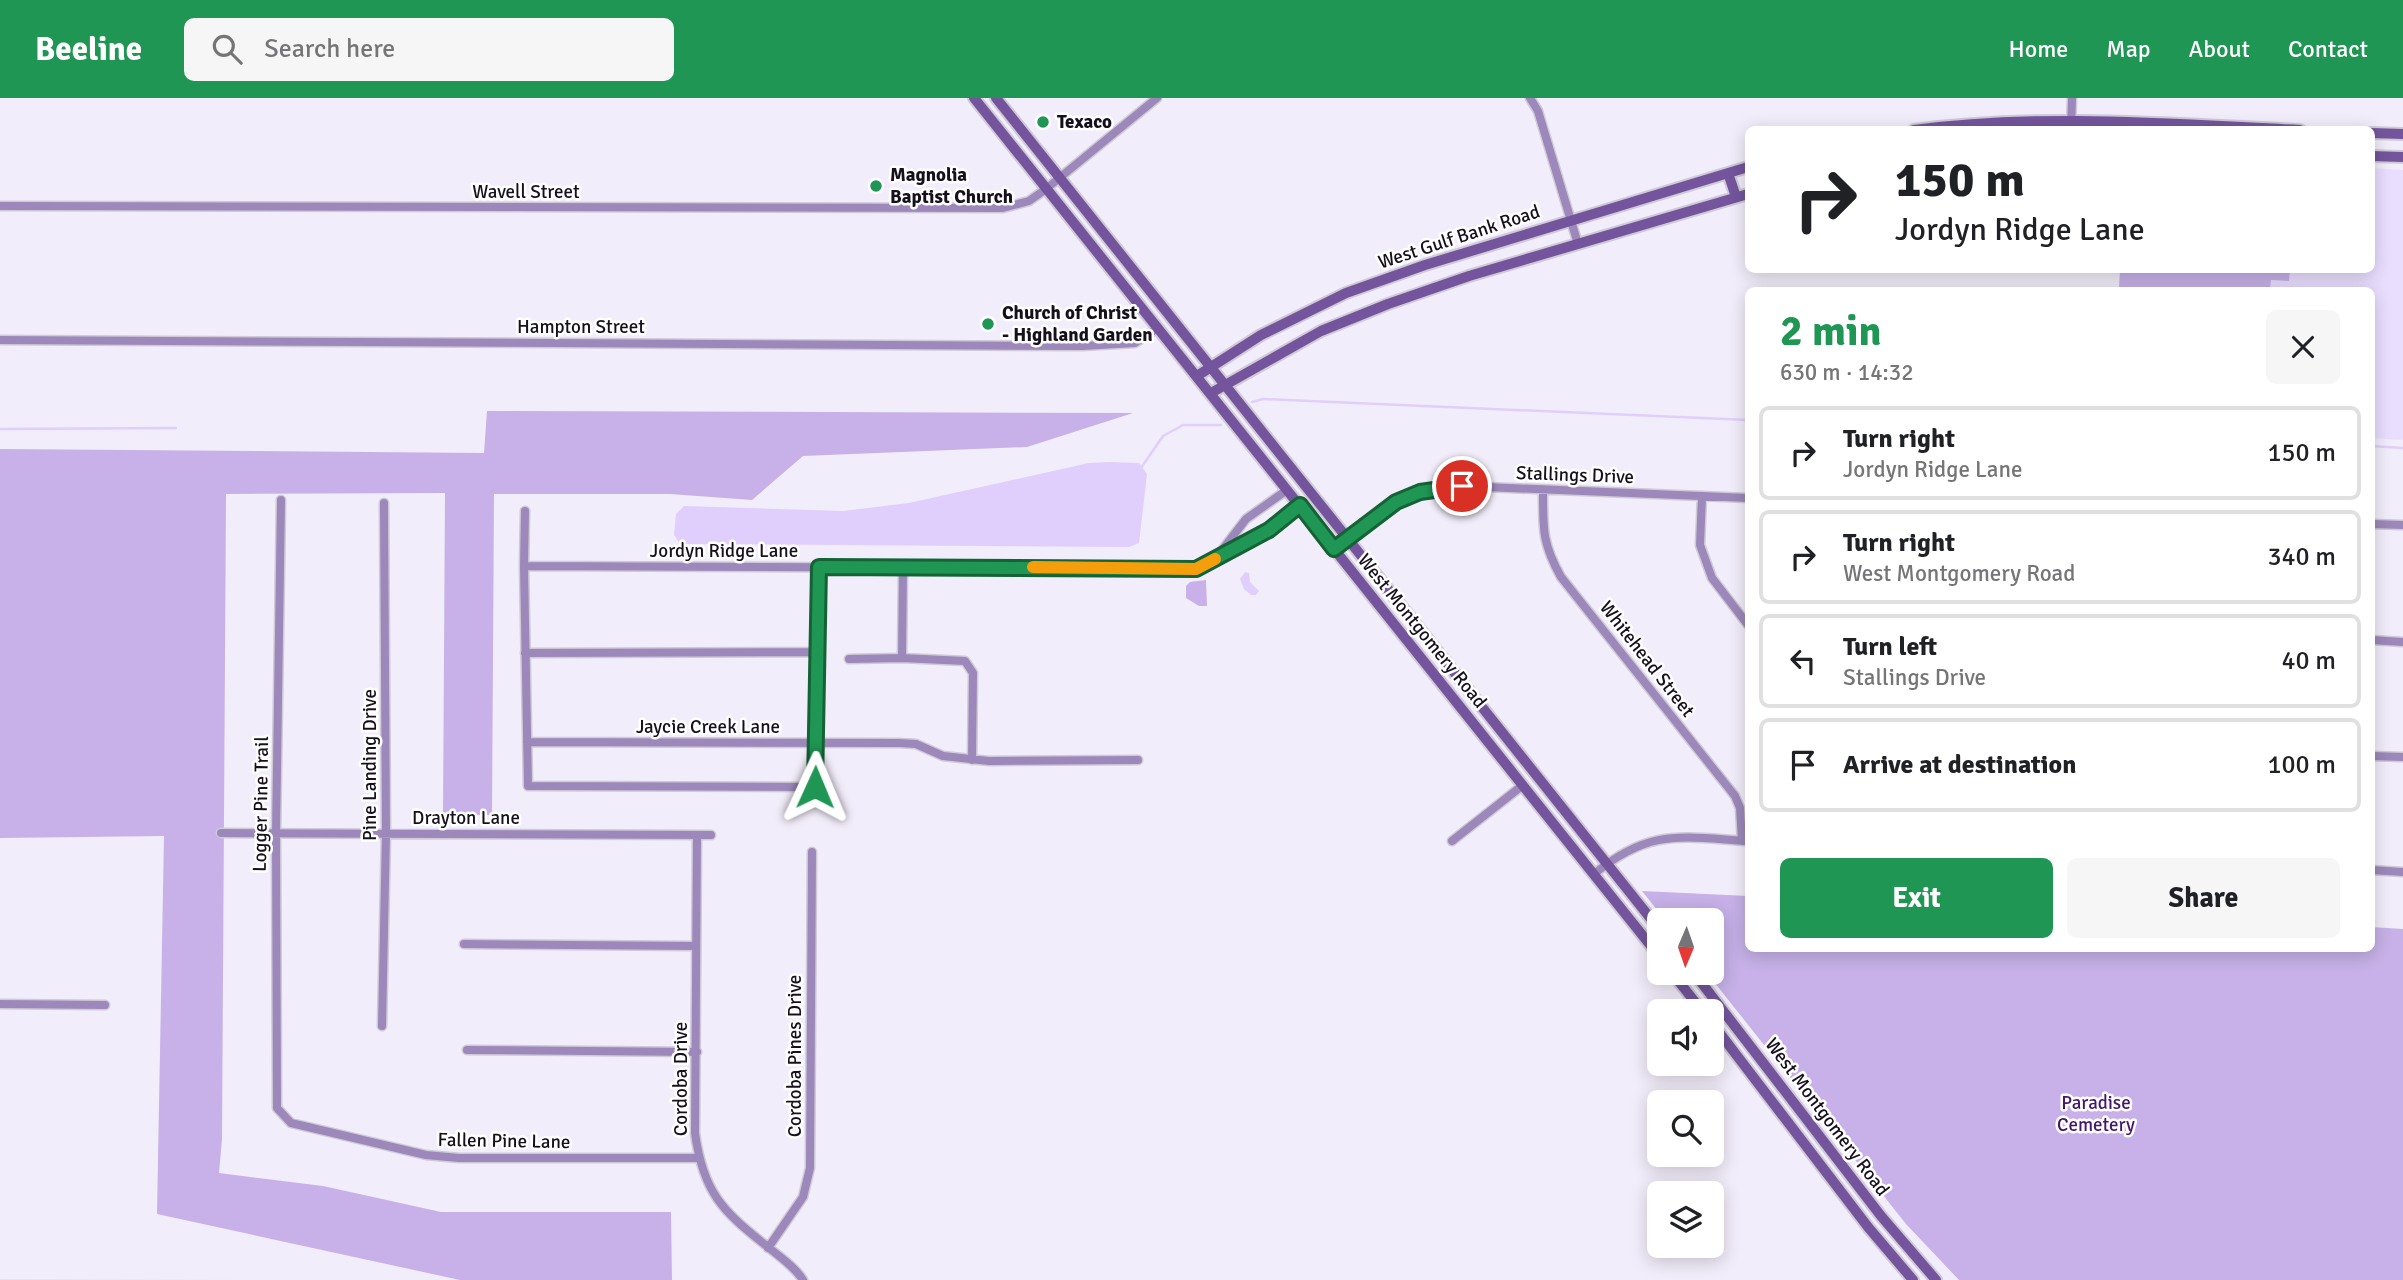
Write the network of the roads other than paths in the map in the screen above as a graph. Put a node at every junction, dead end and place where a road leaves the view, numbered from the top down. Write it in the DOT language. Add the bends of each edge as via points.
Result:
graph roads {
  1 [pos="974,98"];
  2 [pos="996,98"];
  3 [pos="1157,98"];
  4 [pos="1530,98"];
  5 [pos="2072,98"];
  6 [pos="2071,125"];
  7 [pos="1950,126"];
  8 [pos="2131,126"];
  9 [pos="2375,132"];
  10 [pos="2403,134"];
  11 [pos="2375,156"];
  12 [pos="2403,158"];
  13 [pos="1745,168"];
  14 [pos="1728,173"];
  15 [pos="1059,178"];
  16 [pos="1046,189"];
  17 [pos="1745,195"];
  18 [pos="1735,197"];
  19 [pos="0,205"];
  20 [pos="1571,220"];
  21 [pos="1578,244"];
  22 [pos="1380,280"];
  23 [pos="1388,304"];
  24 [pos="1158,328"];
  25 [pos="0,340"];
  26 [pos="1210,366"];
  27 [pos="1196,376"];
  28 [pos="1225,385"];
  29 [pos="1211,393"];
  30 [pos="1287,490"];
  31 [pos="1543,490"];
  32 [pos="1702,496"];
  33 [pos="1745,498"];
  34 [pos="281,500"];
  35 [pos="384,503"];
  36 [pos="1300,505"];
  37 [pos="525,511"];
  38 [pos="2375,524"];
  39 [pos="2403,525"];
  40 [pos="1347,538"];
  41 [pos="1334,549"];
  42 [pos="1215,559"];
  43 [pos="524,566"];
  44 [pos="819,567"];
  45 [pos="903,567"];
  46 [pos="1745,621"];
  47 [pos="2375,640"];
  48 [pos="2403,642"];
  49 [pos="817,652"];
  50 [pos="525,653"];
  51 [pos="902,658"];
  52 [pos="849,659"];
  53 [pos="527,742"];
  54 [pos="816,744"];
  55 [pos="2375,756"];
  56 [pos="2403,757"];
  57 [pos="972,760"];
  58 [pos="1139,760"];
  59 [pos="1523,785"];
  60 [pos="221,833"];
  61 [pos="276,833"];
  62 [pos="386,833"];
  63 [pos="697,835"];
  64 [pos="711,835"];
  65 [pos="1452,841"];
  66 [pos="1745,841"];
  67 [pos="812,852"];
  68 [pos="1607,864"];
  69 [pos="2375,870"];
  70 [pos="2403,872"];
  71 [pos="1594,874"];
  72 [pos="1647,914"];
  73 [pos="1647,941"];
  74 [pos="464,944"];
  75 [pos="696,946"];
  76 [pos="1682,985"];
  77 [pos="1703,985"];
  78 [pos="1693,999"];
  79 [pos="0,1004"];
  80 [pos="105,1004"];
  81 [pos="382,1026"];
  82 [pos="1724,1039"];
  83 [pos="467,1050"];
  84 [pos="696,1052"];
  85 [pos="277,1108"];
  86 [pos="698,1158"];
  87 [pos="768,1248"];
  88 [pos="803,1280"];
  89 [pos="1913,1280"];
  90 [pos="1936,1280"];
  1 -- 16 [label="main road, West Montgomery Road"];
  2 -- 15 [label="main road, West Montgomery Road"];
  3 -- 15 [label="street, Wavell Street"];
  4 -- 20 [label="street"];
  5 -- 6 [label="street"];
  6 -- 7 [label="main road" via="1985,122"];
  6 -- 8 [label="main road"];
  9 -- 10 [label="main road"];
  11 -- 12 [label="main road"];
  13 -- 14 [label="main road, West Gulf Bank Road"];
  14 -- 18 [label="main road"];
  14 -- 20 [label="main road, West Gulf Bank Road"];
  15 -- 16 [label="street, Wavell Street"];
  15 -- 26 [label="main road, West Montgomery Road"];
  16 -- 19 [label="street, Wavell Street" via="1029,201 1003,208"];
  16 -- 24 [label="main road, West Montgomery Road"];
  17 -- 18 [label="main road"];
  18 -- 21 [label="main road"];
  20 -- 21 [label="street"];
  20 -- 22 [label="main road, West Gulf Bank Road"];
  21 -- 23 [label="main road"];
  22 -- 23 [label="main road"];
  22 -- 26 [label="main road, West Gulf Bank Road" via="1317,306"];
  23 -- 28 [label="main road" via="1321,331"];
  24 -- 25 [label="street, Hampton Street" via="1135,343 1082,346"];
  24 -- 27 [label="main road, West Montgomery Road"];
  26 -- 27 [label="main road, West Gulf Bank Road"];
  26 -- 28 [label="main road, West Montgomery Road"];
  27 -- 29 [label="main road, West Montgomery Road"];
  28 -- 29 [label="main road"];
  28 -- 40 [label="main road, West Montgomery Road"];
  29 -- 30 [label="main road, West Montgomery Road"];
  30 -- 36 [label="main road, West Montgomery Road"];
  30 -- 42 [label="street" via="1246,519"];
  31 -- 32 [label="street, Stallings Drive"];
  31 -- 40 [label="street, Stallings Drive" via="1462,486 1420,492 1396,502"];
  31 -- 66 [label="street, Whitehead Street" via="1542,533 1549,555 1735,796"];
  32 -- 33 [label="street, Stallings Drive"];
  32 -- 46 [label="street" via="1700,545 1712,578"];
  34 -- 61 [label="street, Logger Pine Trail"];
  35 -- 62 [label="street, Pine Landing Drive"];
  36 -- 41 [label="main road, West Montgomery Road"];
  36 -- 42 [label="street, Jordyn Ridge Lane" via="1269,530"];
  37 -- 43 [label="street"];
  38 -- 39 [label="street"];
  40 -- 41 [label="street, Stallings Drive"];
  40 -- 68 [label="main road, West Montgomery Road"];
  41 -- 59 [label="main road, West Montgomery Road"];
  42 -- 45 [label="street, Jordyn Ridge Lane" via="1196,569"];
  43 -- 44 [label="street, Jordyn Ridge Lane"];
  43 -- 50 [label="street"];
  44 -- 45 [label="street, Jordyn Ridge Lane"];
  44 -- 49 [label="street"];
  45 -- 51 [label="street"];
  47 -- 48 [label="street"];
  49 -- 50 [label="street"];
  49 -- 54 [label="street"];
  50 -- 53 [label="street"];
  51 -- 52 [label="street"];
  51 -- 57 [label="street" via="970,664"];
  53 -- 54 [label="street, Jaycie Creek Lane"];
  53 -- 54 [label="street" via="528,786 815,787"];
  54 -- 57 [label="street, Jaycie Creek Lane" via="916,744 943,756"];
  55 -- 56 [label="street"];
  57 -- 58 [label="street, Jaycie Creek Lane"];
  59 -- 65 [label="street"];
  59 -- 71 [label="main road, West Montgomery Road"];
  60 -- 61 [label="street, Drayton Lane"];
  61 -- 62 [label="street, Drayton Lane"];
  61 -- 85 [label="street, Logger Pine Trail"];
  62 -- 63 [label="street, Drayton Lane"];
  62 -- 81 [label="street, Pine Landing Drive"];
  63 -- 64 [label="street, Drayton Lane"];
  63 -- 75 [label="street, Cordoba Drive"];
  66 -- 68 [label="street" via="1668,837 1642,843"];
  67 -- 87 [label="street, Cordoba Pines Drive" via="810,1168 803,1198"];
  68 -- 71 [label="street"];
  68 -- 72 [label="main road, West Montgomery Road"];
  69 -- 70 [label="street"];
  71 -- 73 [label="main road, West Montgomery Road"];
  74 -- 75 [label="street"];
  75 -- 84 [label="street, Cordoba Drive"];
  76 -- 78 [label="main road"];
  77 -- 90 [label="main road, West Montgomery Road" via="1881,1216"];
  79 -- 80 [label="street"];
  82 -- 89 [label="main road, West Montgomery Road"];
  83 -- 84 [label="street"];
  84 -- 86 [label="street, Cordoba Drive"];
  85 -- 86 [label="street, Fallen Pine Lane" via="291,1123 426,1155"];
  86 -- 87 [label="street, Cordoba Drive" via="719,1204"];
  87 -- 88 [label="street, Cordoba Drive"];
}
